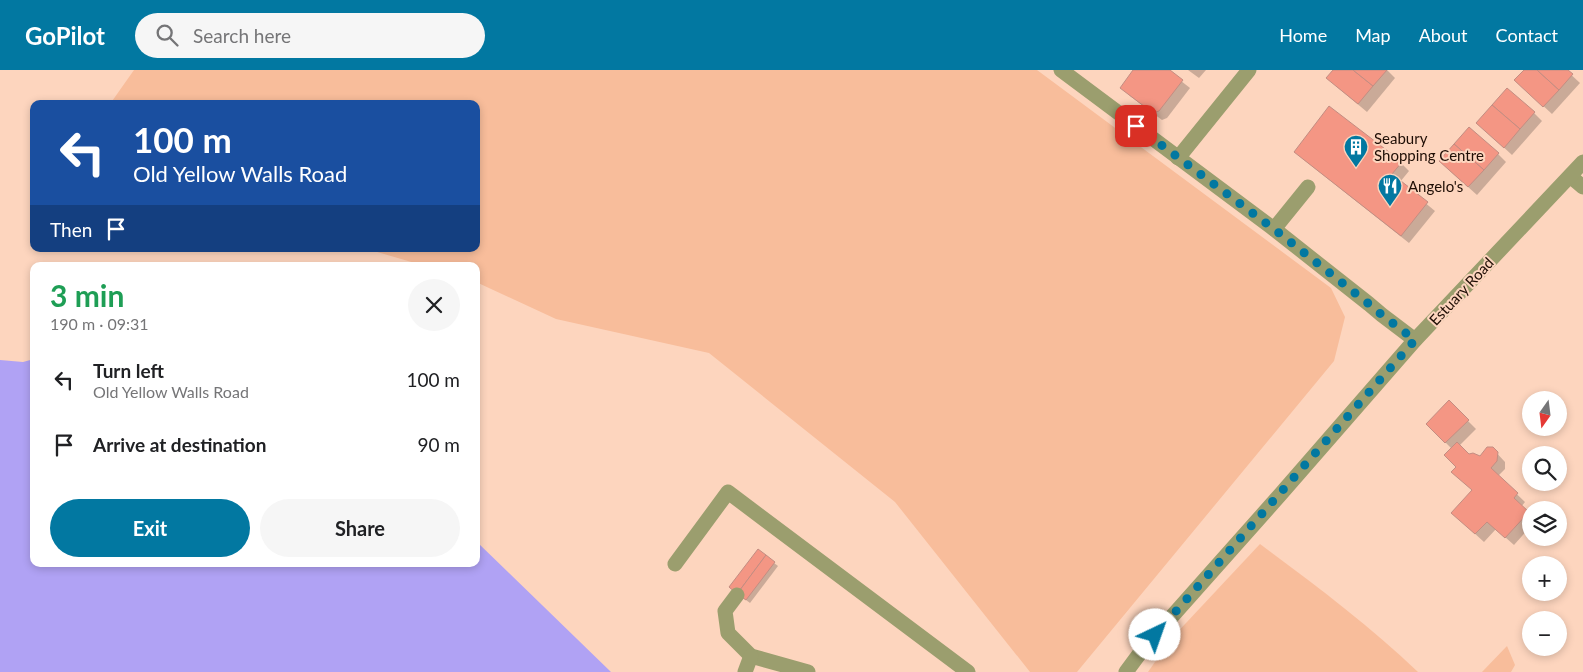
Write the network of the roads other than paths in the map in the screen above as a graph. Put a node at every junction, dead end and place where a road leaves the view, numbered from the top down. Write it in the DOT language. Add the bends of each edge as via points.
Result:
graph roads {
  1 [pos="1061,70"];
  2 [pos="1249,70"];
  3 [pos="1178,158"];
  4 [pos="1583,162"];
  5 [pos="1570,176"];
  6 [pos="1308,187"];
  7 [pos="1583,187"];
  8 [pos="1274,229"];
  9 [pos="1415,340"];
  10 [pos="675,564"];
  11 [pos="737,595"];
  12 [pos="751,656"];
  13 [pos="745,672"];
  14 [pos="808,672"];
  15 [pos="968,672"];
  16 [pos="1126,672"];
  1 -- 3 [label="street"];
  2 -- 3 [label="street"];
  3 -- 8 [label="street"];
  4 -- 5 [label="street, Estuary Road"];
  5 -- 7 [label="street"];
  5 -- 9 [label="street, Estuary Road"];
  6 -- 8 [label="street"];
  8 -- 9 [label="street"];
  9 -- 16 [label="street, Estuary Road"];
  10 -- 15 [label="street" via="728,492"];
  11 -- 12 [label="street" via="725,611 728,633"];
  12 -- 13 [label="street"];
  12 -- 14 [label="street"];
}
